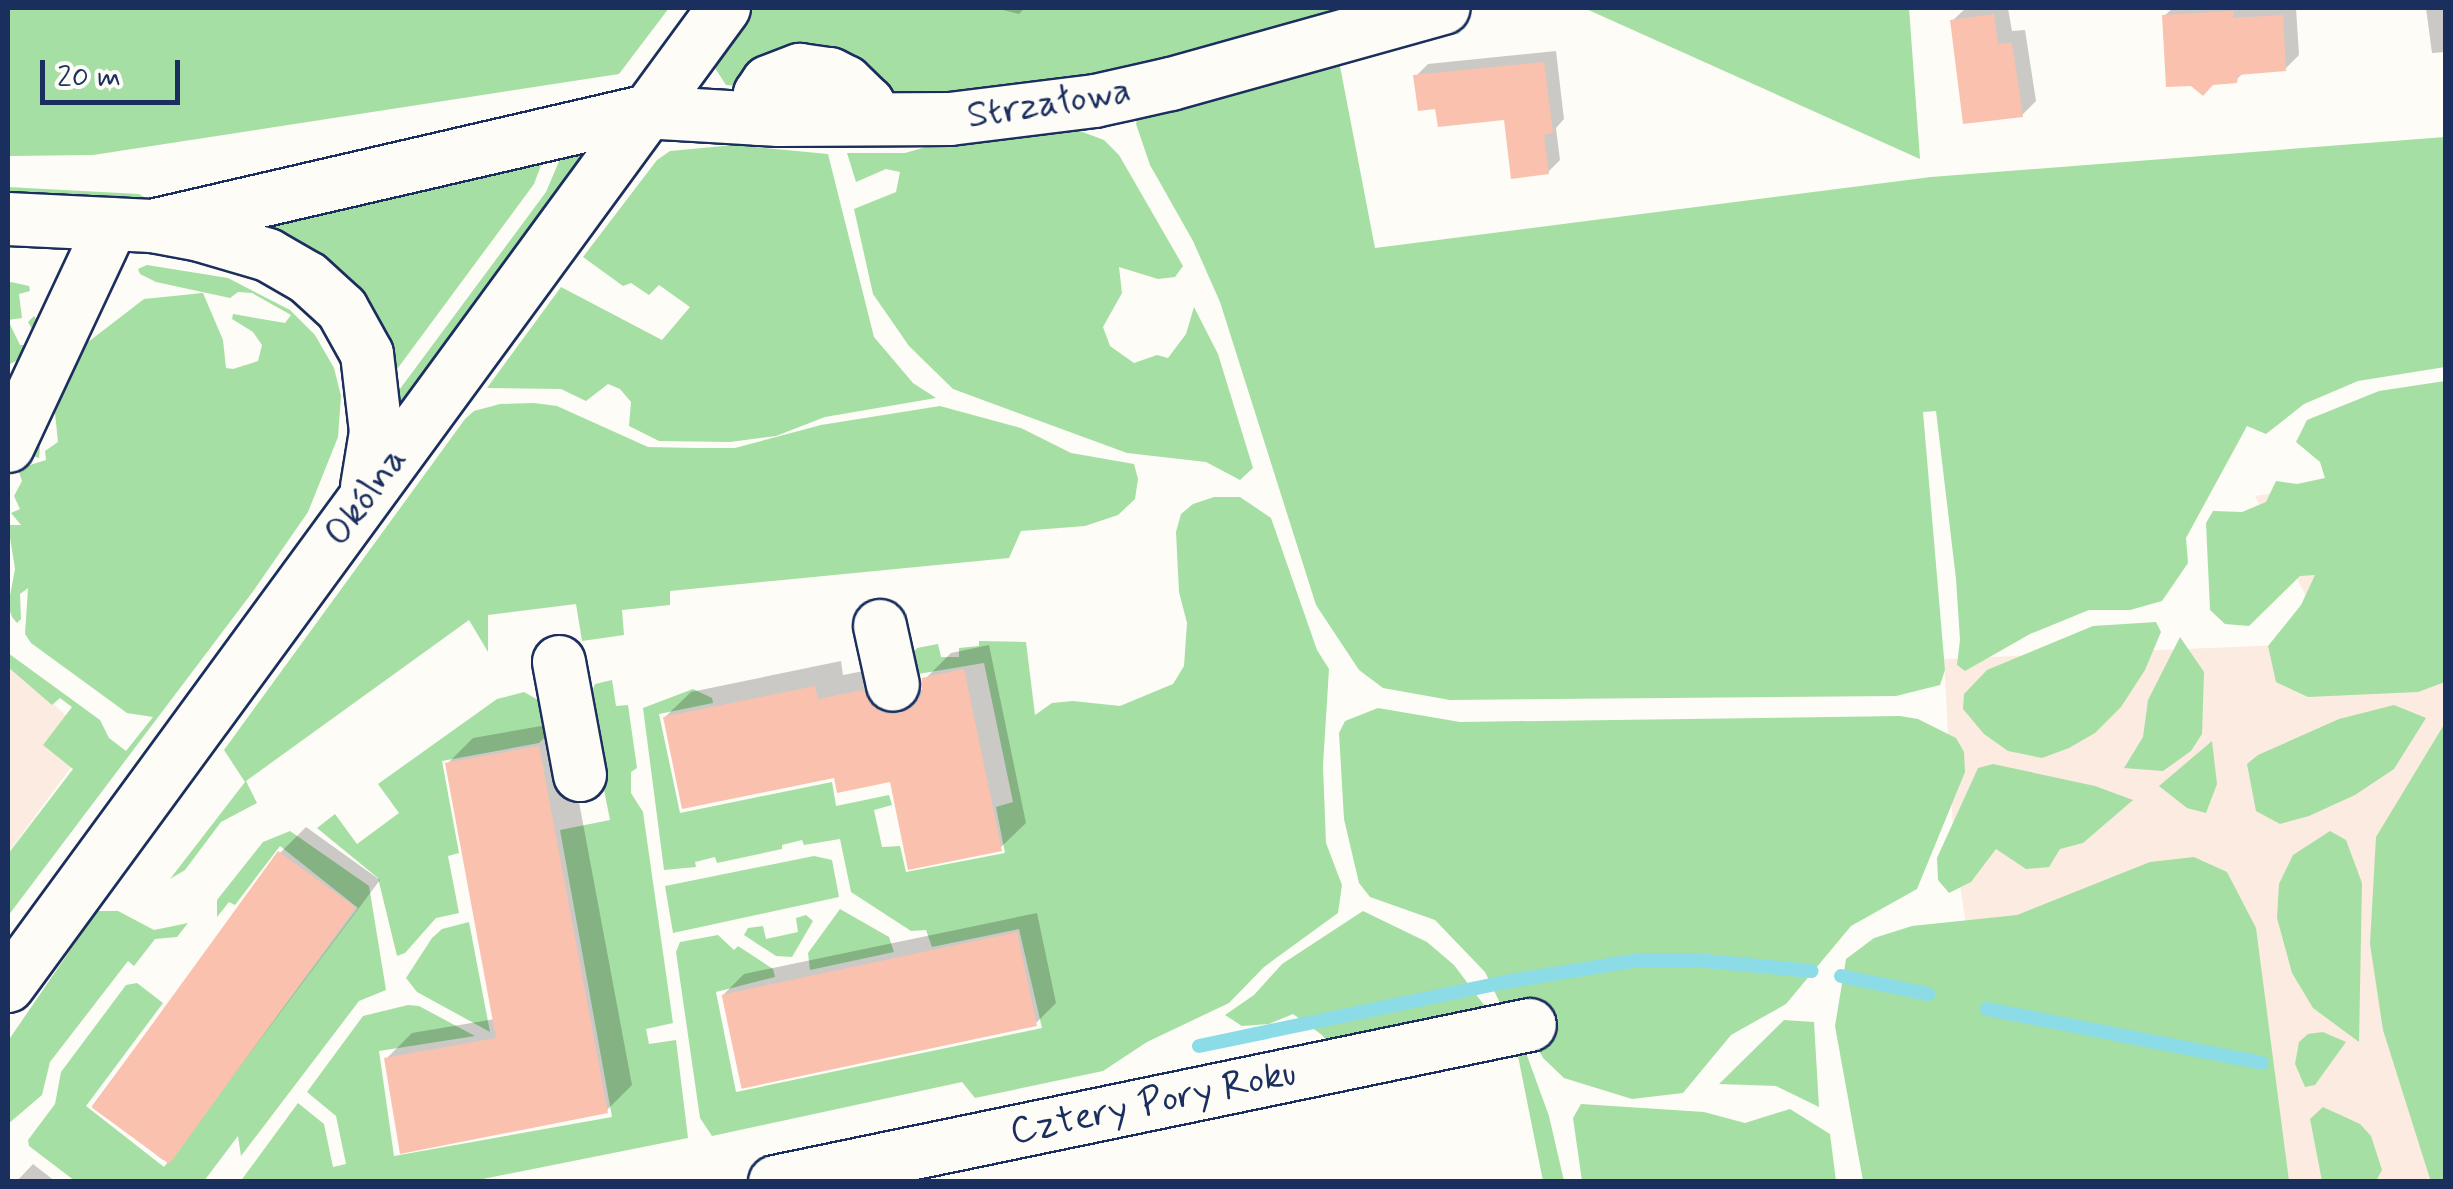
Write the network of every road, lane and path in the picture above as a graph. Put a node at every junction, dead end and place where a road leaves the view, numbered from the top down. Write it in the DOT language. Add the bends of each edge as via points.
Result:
graph roads {
  1 [pos="724,8"];
  2 [pos="1444,8"];
  3 [pos="644,112"];
  4 [pos="8,218"];
  5 [pos="132,225"];
  6 [pos="8,446"];
  7 [pos="352,520"];
  8 [pos="880,626"];
  9 [pos="559,662"];
  10 [pos="893,684"];
  11 [pos="580,775"];
  12 [pos="8,986"];
  13 [pos="1530,1025"];
  14 [pos="775,1182"];
  1 -- 3 [label="street, Okólna"];
  2 -- 3 [label="street, Strzałowa" via="1171,84 950,120"];
  3 -- 5 [label="street, Strzałowa"];
  3 -- 7 [label="street, Okólna"];
  4 -- 5 [label="street"];
  5 -- 6 [label="street"];
  5 -- 7 [label="street" via="200,234 268,255 317,285 354,326 371,370 376,432 368,485"];
  7 -- 12 [label="street, Okólna" via="260,636"];
  8 -- 10 [label="street"];
  9 -- 11 [label="street"];
  13 -- 14 [label="street, Cztery Pory Roku"];
}
